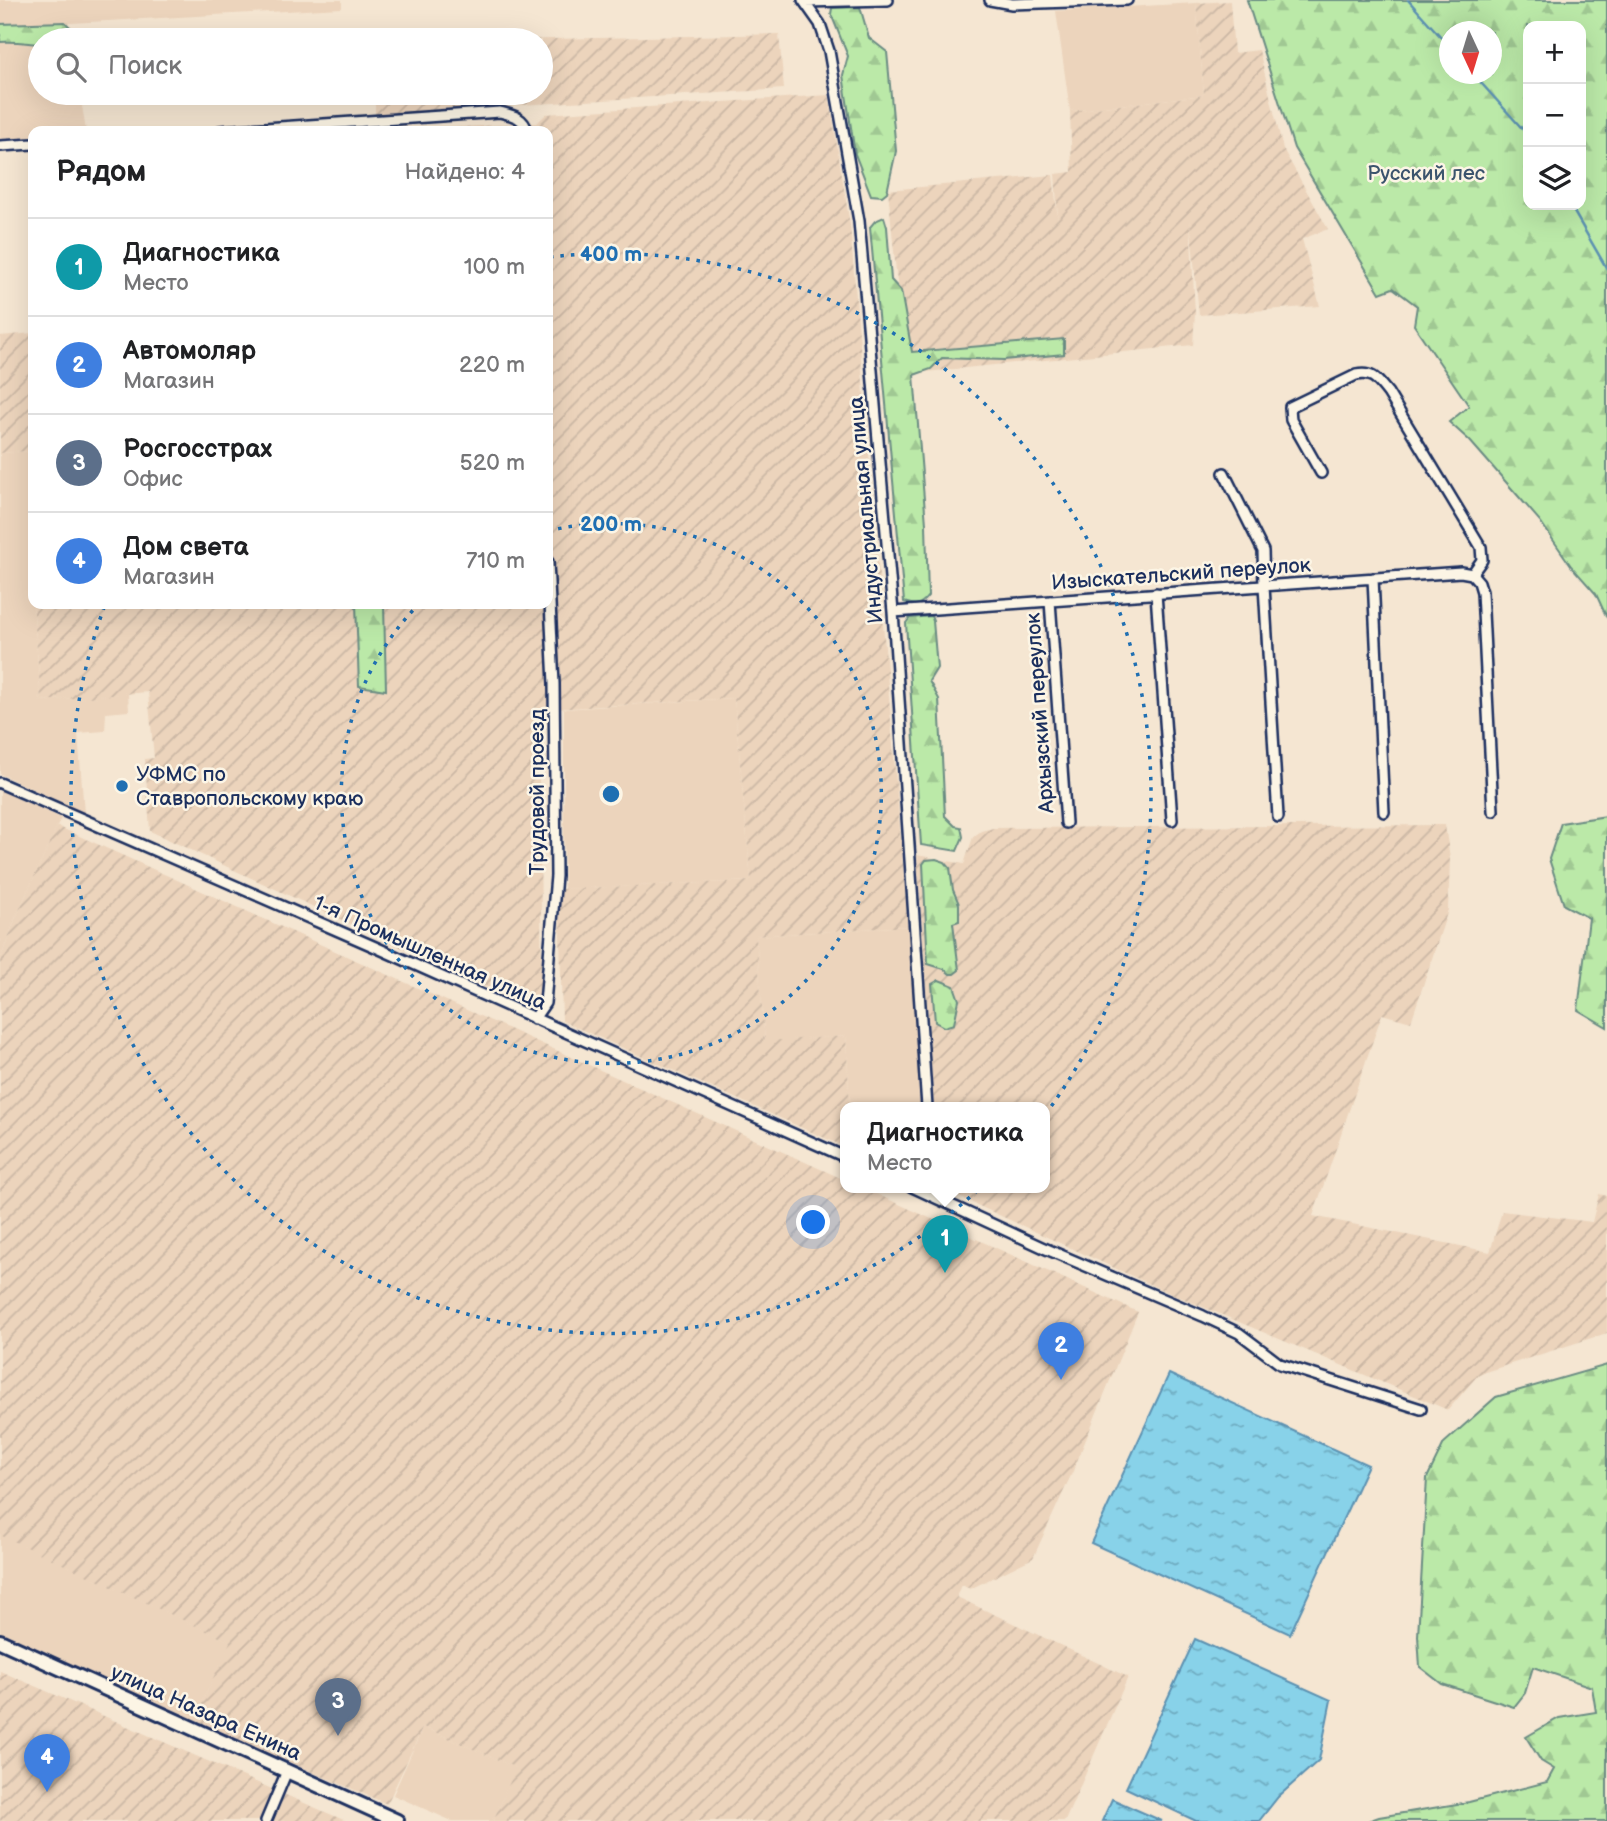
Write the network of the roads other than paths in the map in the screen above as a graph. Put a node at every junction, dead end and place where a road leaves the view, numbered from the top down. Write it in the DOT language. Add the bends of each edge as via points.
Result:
graph roads {
  1 [pos="888,0"];
  2 [pos="990,0"];
  3 [pos="1128,0"];
  4 [pos="804,1"];
  5 [pos="294,126"];
  6 [pos="524,126"];
  7 [pos="28,144"];
  8 [pos="0,146"];
  9 [pos="1321,472"];
  10 [pos="1224,473"];
  11 [pos="1472,574"];
  12 [pos="1374,578"];
  13 [pos="1264,586"];
  14 [pos="1156,593"];
  15 [pos="1049,601"];
  16 [pos="550,609"];
  17 [pos="893,612"];
  18 [pos="0,783"];
  19 [pos="1493,811"];
  20 [pos="1384,812"];
  21 [pos="1278,817"];
  22 [pos="1172,820"];
  23 [pos="1066,822"];
  24 [pos="534,1019"];
  25 [pos="927,1102"];
  26 [pos="840,1155"];
  27 [pos="925,1193"];
  28 [pos="1420,1409"];
  29 [pos="0,1641"];
  30 [pos="287,1771"];
  31 [pos="265,1821"];
  32 [pos="397,1821"];
  1 -- 4 [label="street, Индустриальная улица"];
  2 -- 3 [label="street" via="1012,4"];
  4 -- 17 [label="street, Индустриальная улица" via="820,24 829,51 858,208"];
  5 -- 6 [label="street" via="500,112 516,116"];
  7 -- 8 [label="street"];
  9 -- 11 [label="street" via="1291,420 1290,407 1356,375 1374,375 1481,547 1482,560"];
  10 -- 13 [label="street" via="1263,551"];
  11 -- 12 [label="street, Изыскательский переулок"];
  11 -- 19 [label="street" via="1482,592"];
  12 -- 13 [label="street, Изыскательский переулок"];
  12 -- 20 [label="street"];
  13 -- 14 [label="street, Изыскательский переулок"];
  13 -- 21 [label="street"];
  14 -- 15 [label="street, Изыскательский переулок"];
  14 -- 22 [label="street"];
  15 -- 17 [label="street, Изыскательский переулок"];
  15 -- 23 [label="street, Архызский переулок"];
  16 -- 24 [label="street, Трудовой проезд" via="556,876 545,1003"];
  17 -- 25 [label="street, Индустриальная улица"];
  18 -- 24 [label="street, 1-я Промышленная улица"];
  24 -- 26 [label="street, 1-я Промышленная улица"];
  27 -- 28 [label="street" via="1203,1316 1238,1333 1280,1364"];
  29 -- 30 [label="main road, улица Назара Енина"];
  30 -- 31 [label="street"];
  30 -- 32 [label="main road, улица Назара Енина"];
}
